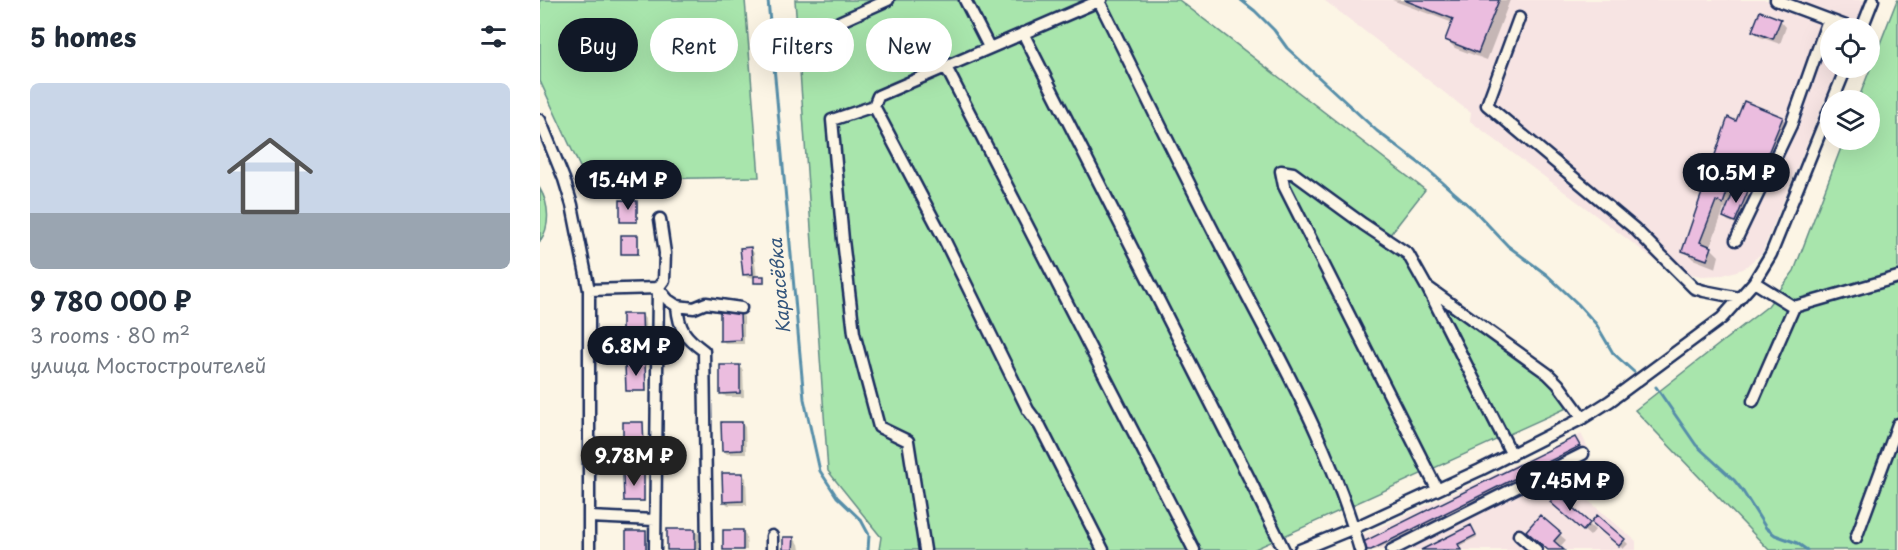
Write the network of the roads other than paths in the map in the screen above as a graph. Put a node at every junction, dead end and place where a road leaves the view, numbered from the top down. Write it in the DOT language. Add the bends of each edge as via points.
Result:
graph roads {
  1 [pos="888,0"];
  2 [pos="965,0"];
  3 [pos="1776,0"];
  4 [pos="1874,0"];
  5 [pos="1100,1"];
  6 [pos="848,18"];
  7 [pos="1519,18"];
  8 [pos="1823,18"];
  9 [pos="1866,18"];
  10 [pos="1023,33"];
  11 [pos="1820,43"];
  12 [pos="989,47"];
  13 [pos="952,64"];
  14 [pos="934,72"];
  15 [pos="949,72"];
  16 [pos="873,106"];
  17 [pos="540,120"];
  18 [pos="1820,133"];
  19 [pos="660,219"];
  20 [pos="1736,240"];
  21 [pos="1898,277"];
  22 [pos="1754,282"];
  23 [pos="1426,286"];
  24 [pos="658,288"];
  25 [pos="589,290"];
  26 [pos="1740,298"];
  27 [pos="677,306"];
  28 [pos="1794,307"];
  29 [pos="741,308"];
  30 [pos="1753,402"];
  31 [pos="1583,418"];
  32 [pos="1898,424"];
  33 [pos="1583,454"];
  34 [pos="1512,455"];
  35 [pos="1437,489"];
  36 [pos="589,517"];
  37 [pos="655,520"];
  38 [pos="1354,528"];
  39 [pos="1519,535"];
  40 [pos="772,536"];
  41 [pos="1856,538"];
  42 [pos="589,550"];
  43 [pos="655,550"];
  44 [pos="707,550"];
  45 [pos="772,550"];
  46 [pos="925,550"];
  47 [pos="1103,550"];
  48 [pos="1194,550"];
  49 [pos="1284,550"];
  50 [pos="1300,550"];
  51 [pos="1360,550"];
  52 [pos="1392,550"];
  53 [pos="1536,550"];
  1 -- 6 [label="street"];
  2 -- 12 [label="street"];
  3 -- 8 [label="street"];
  4 -- 9 [label="street"];
  5 -- 10 [label="street"];
  5 -- 38 [label="street" via="1305,410"];
  7 -- 26 [label="street" via="1487,105 1635,229 1694,288"];
  10 -- 12 [label="street"];
  10 -- 49 [label="street"];
  11 -- 20 [label="street" via="1791,125"];
  12 -- 13 [label="street"];
  14 -- 16 [label="street" via="878,96"];
  15 -- 48 [label="street"];
  16 -- 46 [label="street" via="832,120 843,240 854,333 876,417 879,427 908,441"];
  16 -- 47 [label="street"];
  17 -- 25 [label="street" via="572,205"];
  18 -- 22 [label="street" via="1772,254"];
  19 -- 24 [label="street" via="665,253 664,280"];
  21 -- 28 [label="street"];
  22 -- 26 [label="street"];
  22 -- 28 [label="street"];
  23 -- 31 [label="street" via="1548,374"];
  23 -- 34 [label="street"];
  23 -- 35 [label="street" via="1408,254 1293,173 1281,171 1284,186"];
  24 -- 25 [label="street"];
  24 -- 27 [label="street"];
  24 -- 37 [label="street"];
  25 -- 36 [label="street"];
  26 -- 31 [label="street" via="1722,318"];
  27 -- 29 [label="street" via="694,308 706,303"];
  27 -- 44 [label="street" via="678,323 688,339 704,351"];
  28 -- 30 [label="street"];
  31 -- 34 [label="street"];
  32 -- 41 [label="street"];
  33 -- 52 [label="street"];
  34 -- 35 [label="street"];
  35 -- 38 [label="street"];
  36 -- 37 [label="street"];
  36 -- 42 [label="street"];
  37 -- 43 [label="street"];
  38 -- 50 [label="street"];
  38 -- 51 [label="street"];
  39 -- 53 [label="street"];
  40 -- 45 [label="street"];
}
